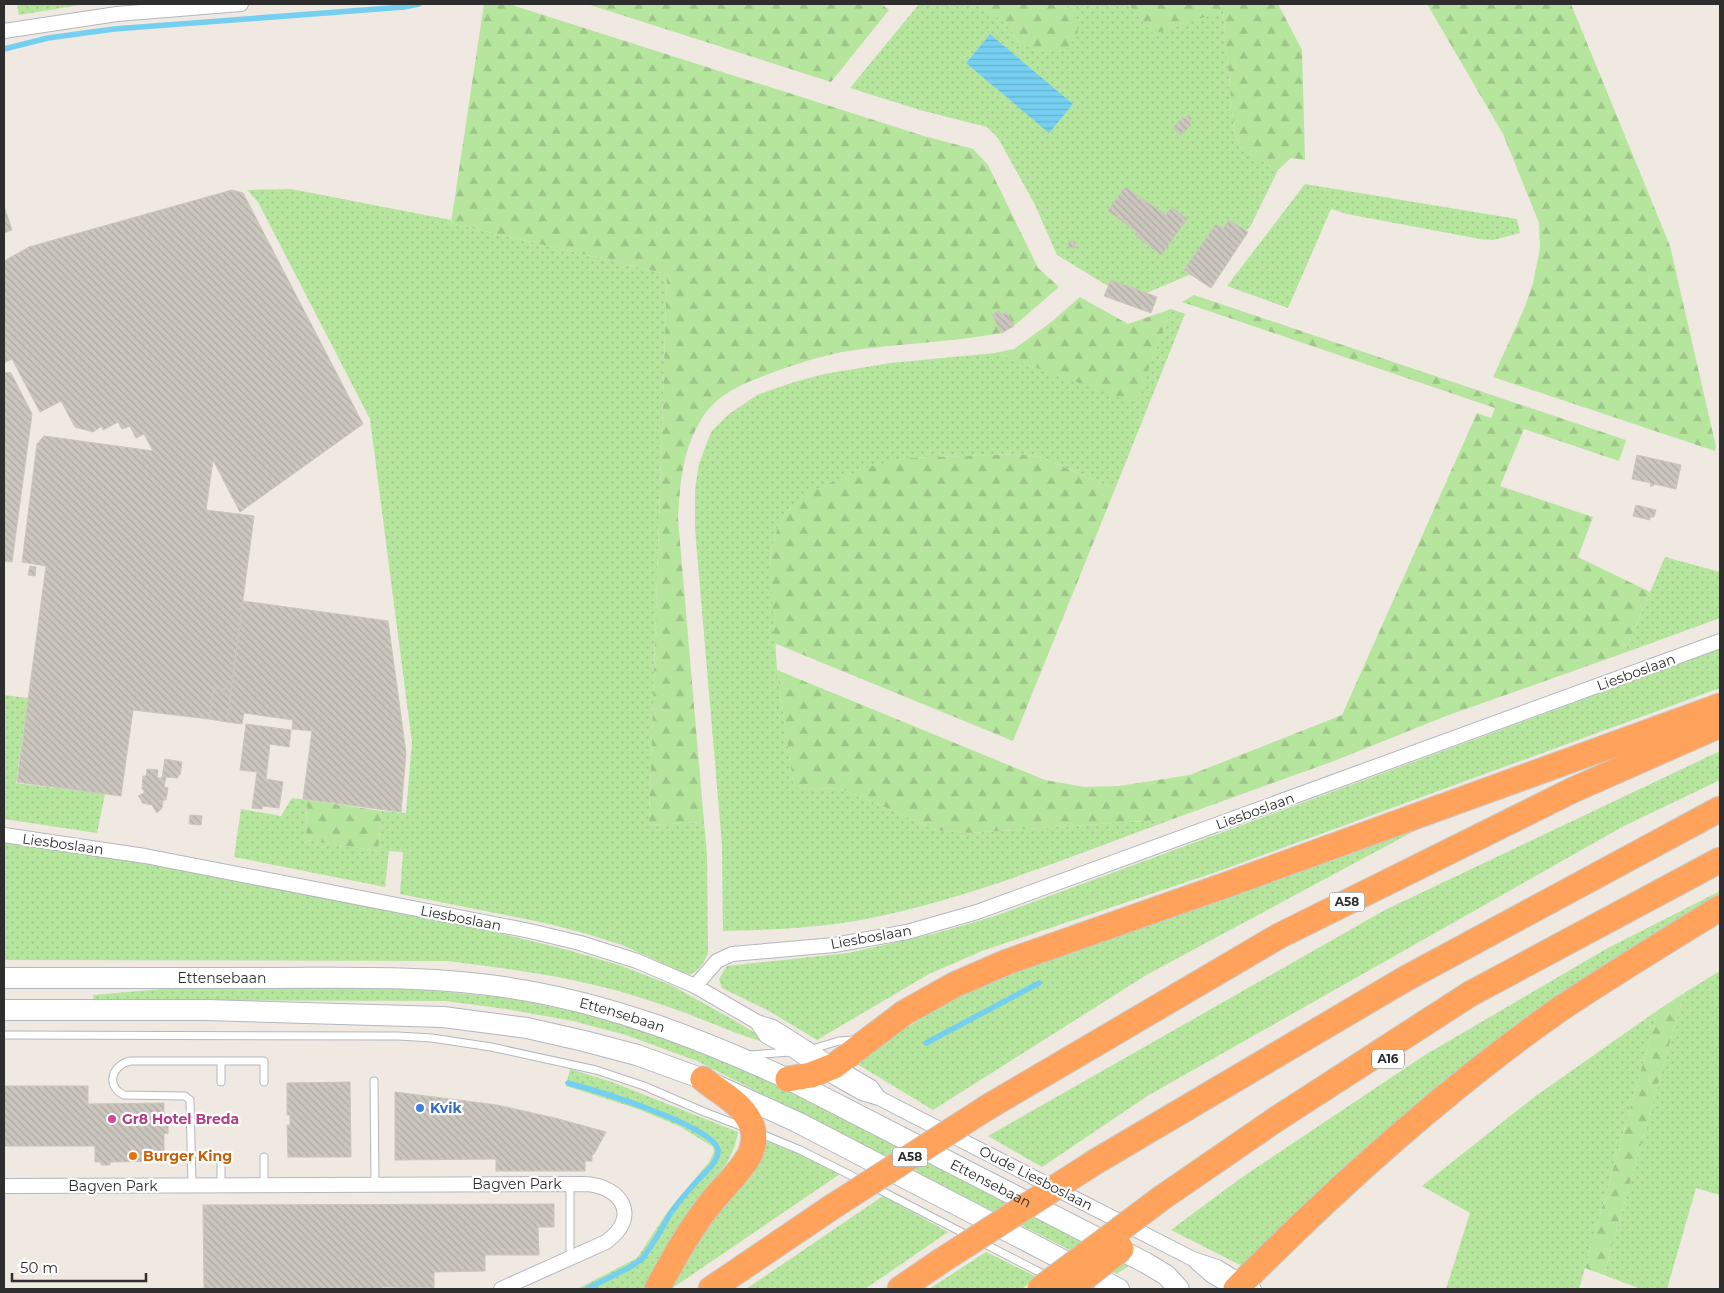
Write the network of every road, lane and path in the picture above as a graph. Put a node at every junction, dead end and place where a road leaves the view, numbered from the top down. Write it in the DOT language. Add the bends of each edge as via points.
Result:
graph roads {
  1 [pos="241,4"];
  2 [pos="4,31"];
  3 [pos="1720,641"];
  4 [pos="1720,706"];
  5 [pos="1720,725"];
  6 [pos="1720,809"];
  7 [pos="4,835"];
  8 [pos="1720,860"];
  9 [pos="1720,908"];
  10 [pos="4,978"];
  11 [pos="695,986"];
  12 [pos="4,1010"];
  13 [pos="757,1022"];
  14 [pos="4,1035"];
  15 [pos="870,1040"];
  16 [pos="810,1050"];
  17 [pos="794,1051"];
  18 [pos="740,1056"];
  19 [pos="221,1061"];
  20 [pos="829,1068"];
  21 [pos="703,1079"];
  22 [pos="788,1079"];
  23 [pos="374,1081"];
  24 [pos="221,1082"];
  25 [pos="264,1082"];
  26 [pos="753,1131"];
  27 [pos="221,1156"];
  28 [pos="264,1157"];
  29 [pos="570,1184"];
  30 [pos="192,1185"];
  31 [pos="221,1185"];
  32 [pos="264,1185"];
  33 [pos="375,1185"];
  34 [pos="4,1186"];
  35 [pos="1170,1201"];
  36 [pos="570,1259"];
  37 [pos="1242,1288"];
  38 [pos="501,1289"];
  39 [pos="657,1289"];
  40 [pos="711,1289"];
  41 [pos="900,1289"];
  42 [pos="1040,1289"];
  43 [pos="1072,1289"];
  44 [pos="1119,1289"];
  45 [pos="1179,1289"];
  1 -- 2 [label="street" via="117,14"];
  3 -- 11 [label="street, Liesboslaan" via="977,912 907,932 834,945 732,954 718,961"];
  4 -- 15 [label="highway" via="1007,962 919,1004"];
  5 -- 40 [label="highway, A58, bridge" via="1573,790 1279,936 988,1108"];
  6 -- 41 [label="highway, bridge" via="1405,979 1095,1162"];
  7 -- 11 [label="street, Liesboslaan" via="145,856 530,931 637,961"];
  8 -- 35 [label="highway" via="1470,994 1275,1120"];
  9 -- 37 [label="highway" via="1561,1009 1463,1083 1401,1134"];
  10 -- 18 [label="main road, Ettensebaan" via="354,978 456,982 573,1000 663,1026"];
  11 -- 13 [label="street, Oude Liesboslaan"];
  12 -- 21 [label="main road" via="223,1010 461,1018 584,1040"];
  13 -- 16 [label="street, Oude Liesboslaan" via="773,1027"];
  13 -- 17 [label="street, Oude Liesboslaan" via="766,1036"];
  14 -- 26 [label="lane" via="432,1038 500,1048 615,1075"];
  15 -- 16 [label="lane" via="839,1041"];
  15 -- 20 [label="highway"];
  16 -- 17 [label="lane"];
  16 -- 20 [label="street, Oude Liesboslaan"];
  17 -- 18 [label="lane"];
  17 -- 20 [label="street, Oude Liesboslaan"];
  18 -- 22 [label="main road, Ettensebaan"];
  19 -- 24 [label="lane"];
  19 -- 25 [label="lane" via="264,1061"];
  19 -- 30 [label="lane" via="127,1062 118,1066 113,1078 116,1089 124,1095 188,1098 191,1104"];
  20 -- 22 [label="highway"];
  20 -- 37 [label="street, Oude Liesboslaan" via="862,1093 879,1098 1193,1259 1217,1267"];
  21 -- 26 [label="highway" via="737,1104"];
  21 -- 44 [label="main road" via="797,1122"];
  22 -- 45 [label="main road, Ettensebaan" via="1146,1263 1166,1275"];
  23 -- 33 [label="lane"];
  26 -- 39 [label="highway" via="749,1156 694,1226"];
  26 -- 43 [label="lane" via="824,1161"];
  27 -- 31 [label="lane"];
  28 -- 32 [label="lane"];
  29 -- 33 [label="street, Bagven Park"];
  29 -- 36 [label="lane, Bagven Park"];
  29 -- 36 [label="street, Bagven Park" via="602,1187 624,1205 626,1214 612,1238"];
  30 -- 31 [label="street, Bagven Park"];
  30 -- 34 [label="street, Bagven Park"];
  31 -- 32 [label="street, Bagven Park"];
  32 -- 33 [label="street, Bagven Park"];
  35 -- 42 [label="highway, bridge"];
  35 -- 43 [label="highway, bridge"];
  36 -- 38 [label="street, Bagven Park"];
}
